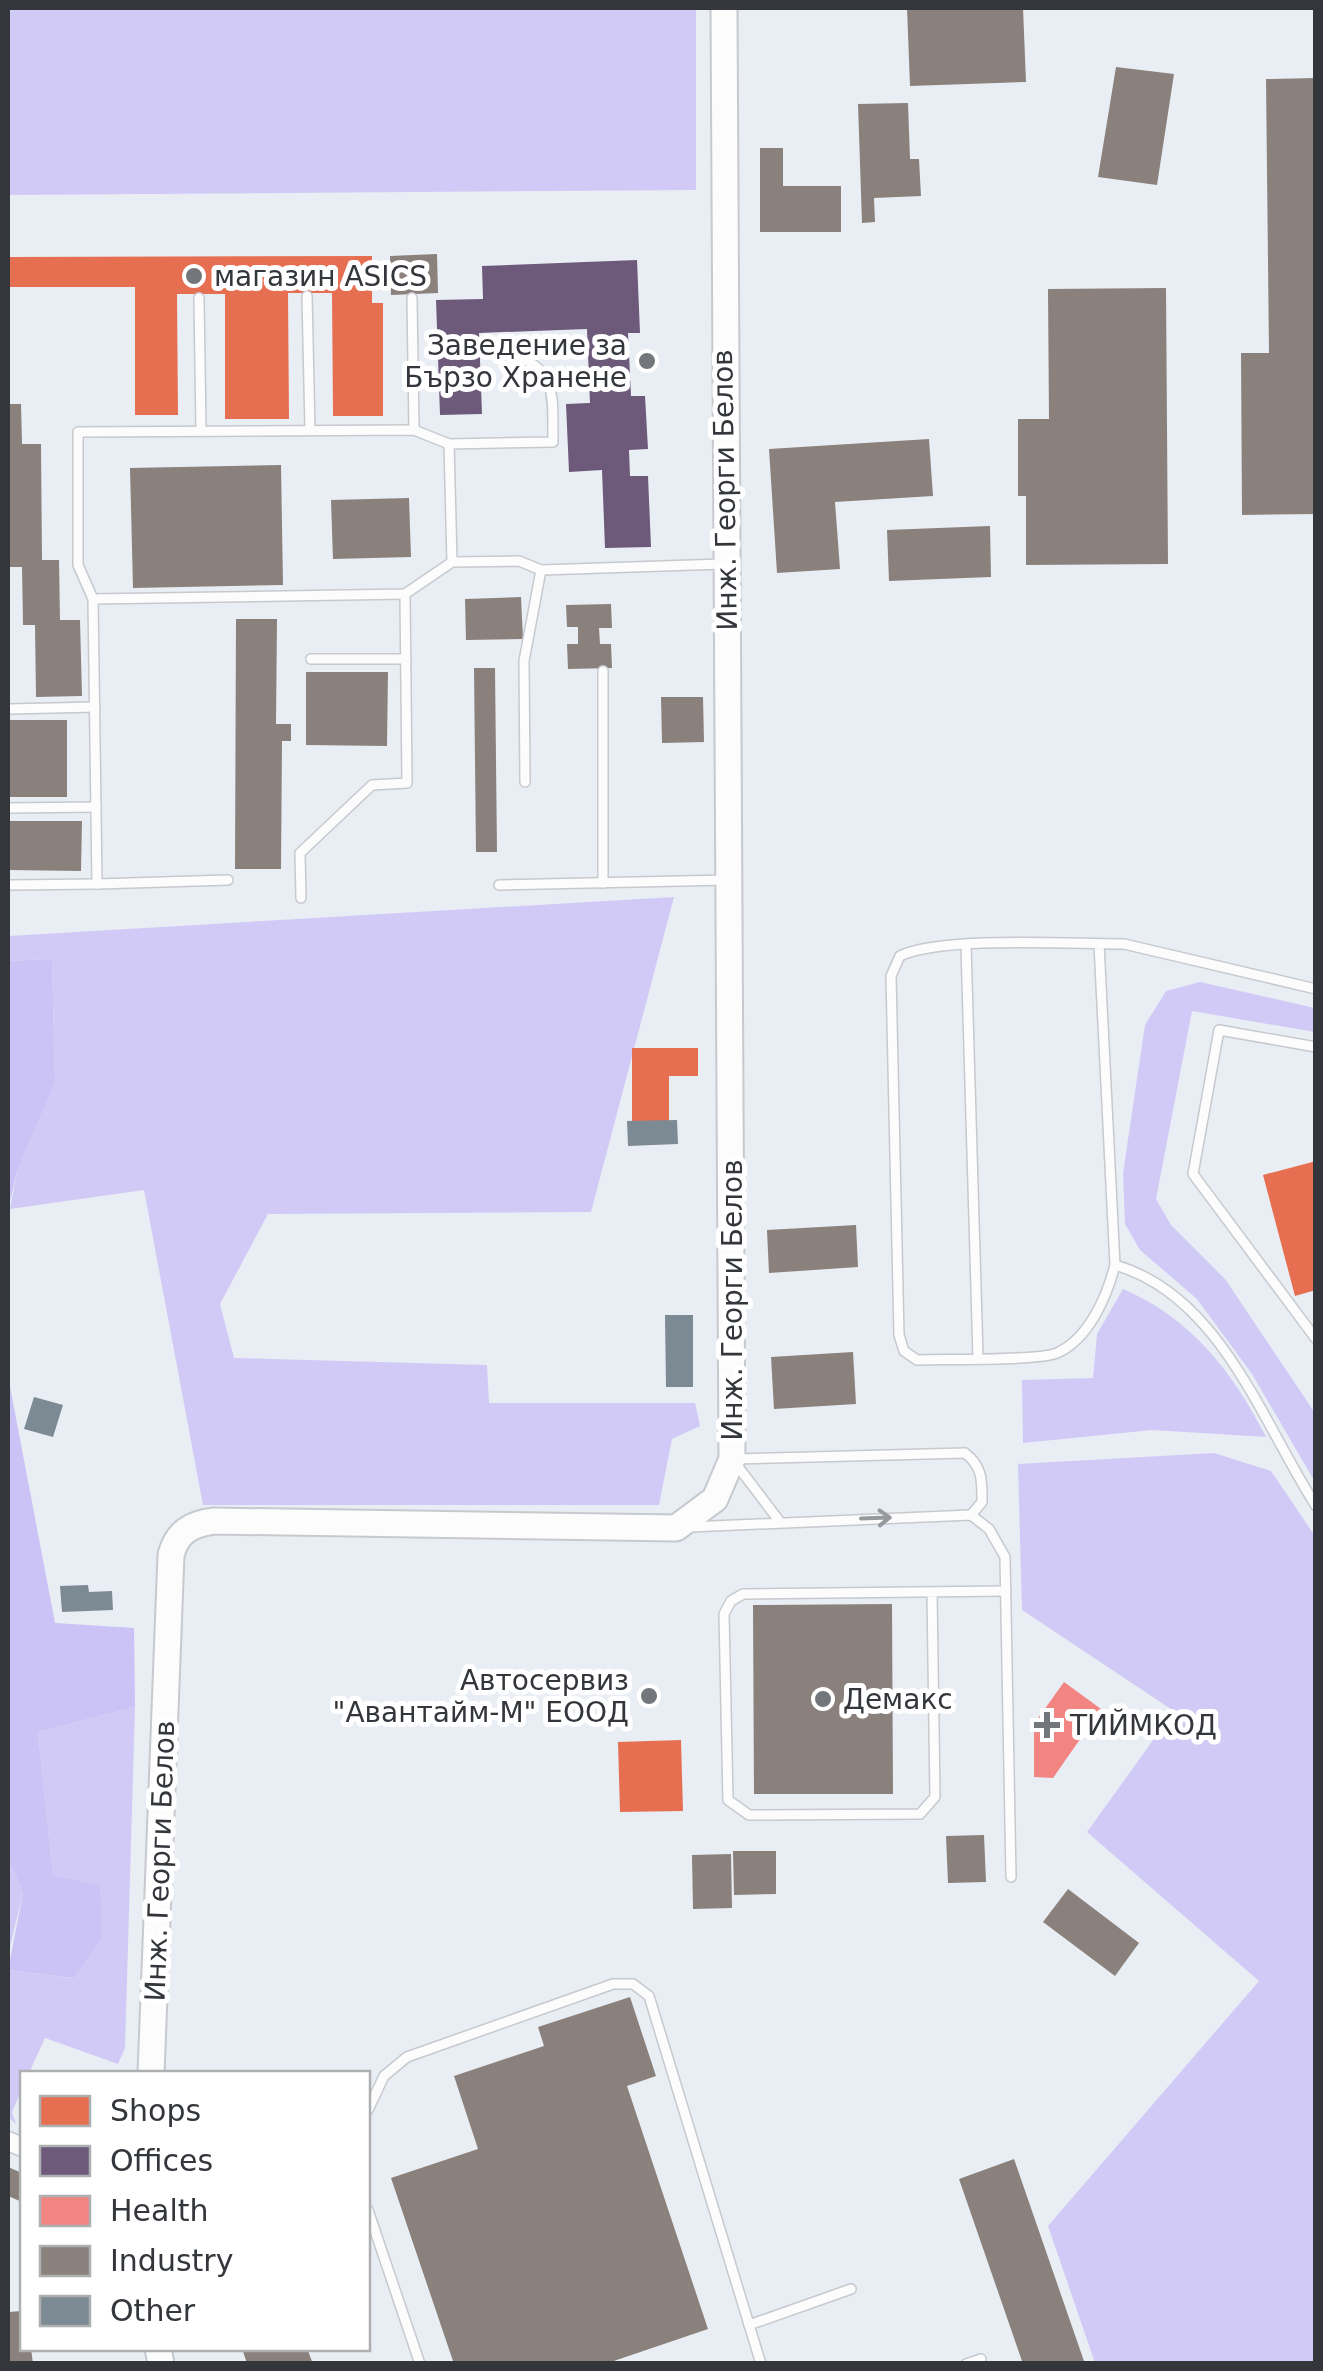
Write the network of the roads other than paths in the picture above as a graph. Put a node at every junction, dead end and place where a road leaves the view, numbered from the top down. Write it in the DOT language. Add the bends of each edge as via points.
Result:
graph roads {
  1 [pos="724,8"];
  2 [pos="308,296"];
  3 [pos="199,298"];
  4 [pos="412,298"];
  5 [pos="521,358"];
  6 [pos="310,430"];
  7 [pos="414,430"];
  8 [pos="201,432"];
  9 [pos="449,444"];
  10 [pos="452,562"];
  11 [pos="726,564"];
  12 [pos="541,570"];
  13 [pos="405,594"];
  14 [pos="94,599"];
  15 [pos="406,659"];
  16 [pos="311,660"];
  17 [pos="603,671"];
  18 [pos="95,707"];
  19 [pos="10,709"];
  20 [pos="525,782"];
  21 [pos="96,807"];
  22 [pos="9,808"];
  23 [pos="228,880"];
  24 [pos="730,880"];
  25 [pos="603,883"];
  26 [pos="97,884"];
  27 [pos="499,885"];
  28 [pos="12,886"];
  29 [pos="301,898"];
  30 [pos="1098,944"];
  31 [pos="966,946"];
  32 [pos="1316,989"];
  33 [pos="1316,1047"];
  34 [pos="1115,1266"];
  35 [pos="1316,1338"];
  36 [pos="978,1357"];
  37 [pos="732,1459"];
  38 [pos="1316,1506"];
  39 [pos="971,1515"];
  40 [pos="780,1522"];
  41 [pos="676,1528"];
  42 [pos="1006,1591"];
  43 [pos="932,1592"];
  44 [pos="1011,1877"];
  45 [pos="151,2071"];
  46 [pos="370,2106"];
  47 [pos="370,2216"];
  48 [pos="852,2289"];
  49 [pos="749,2325"];
  50 [pos="981,2359"];
  51 [pos="420,2364"];
  52 [pos="761,2364"];
  53 [pos="966,2364"];
  1 -- 11 [label="street, Инж. Георги Белов"];
  2 -- 6 [label="lane"];
  3 -- 8 [label="lane"];
  4 -- 7 [label="lane"];
  5 -- 9 [label="lane" via="540,365 552,384 552,442"];
  6 -- 7 [label="lane"];
  6 -- 8 [label="lane"];
  7 -- 9 [label="lane"];
  8 -- 14 [label="lane" via="78,432 78,564"];
  9 -- 10 [label="lane"];
  10 -- 12 [label="lane" via="519,561"];
  10 -- 13 [label="lane"];
  11 -- 12 [label="lane"];
  11 -- 24 [label="street, Инж. Георги Белов"];
  12 -- 20 [label="lane" via="524,661"];
  13 -- 14 [label="lane"];
  13 -- 15 [label="lane"];
  14 -- 18 [label="lane"];
  15 -- 16 [label="lane"];
  15 -- 29 [label="lane" via="408,784 372,785 300,854"];
  17 -- 25 [label="lane"];
  18 -- 19 [label="lane"];
  18 -- 21 [label="lane"];
  21 -- 22 [label="lane"];
  21 -- 26 [label="lane"];
  23 -- 26 [label="lane"];
  24 -- 25 [label="lane"];
  24 -- 37 [label="street, Инж. Георги Белов"];
  25 -- 27 [label="lane"];
  26 -- 28 [label="lane"];
  30 -- 31 [label="lane"];
  30 -- 32 [label="lane" via="1124,944"];
  30 -- 34 [label="lane"];
  31 -- 36 [label="lane"];
  31 -- 36 [label="lane" via="920,946 900,956 891,976 899,1335 904,1352 917,1360"];
  33 -- 35 [label="lane" via="1219,1030 1193,1174"];
  34 -- 36 [label="lane" via="1108,1295 1080,1336 1055,1354"];
  34 -- 38 [label="lane" via="1148,1274 1204,1327 1249,1387"];
  37 -- 39 [label="lane" via="965,1454 982,1476 982,1502"];
  37 -- 40 [label="lane"];
  37 -- 41 [label="street, Инж. Георги Белов" via="715,1499"];
  40 -- 39 [label="lane, one-way"];
  39 -- 42 [label="lane" via="989,1529 1005,1557"];
  40 -- 41 [label="lane"];
  41 -- 45 [label="street, Инж. Георги Белов" via="214,1522 181,1534 171,1555"];
  42 -- 43 [label="lane"];
  42 -- 44 [label="lane"];
  43 -- 43 [label="lane" via="743,1594 731,1601 724,1614 728,1800 735,1809 748,1815 920,1814 929,1806 935,1797"];
  46 -- 49 [label="lane" via="384,2076 407,2057 614,1984 633,1984 649,1996"];
  47 -- 51 [label="lane"];
  48 -- 49 [label="lane"];
  49 -- 52 [label="lane"];
  50 -- 53 [label="lane"];
}
